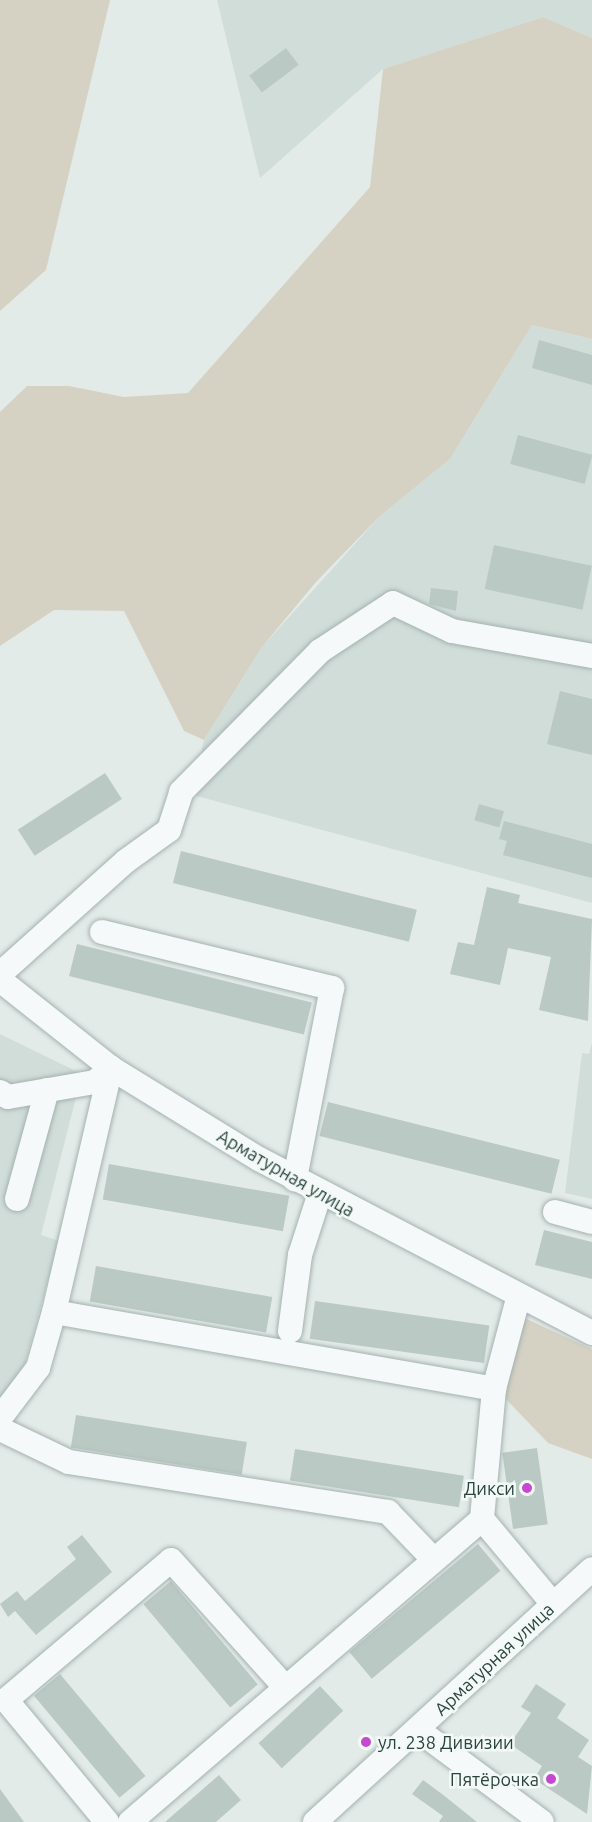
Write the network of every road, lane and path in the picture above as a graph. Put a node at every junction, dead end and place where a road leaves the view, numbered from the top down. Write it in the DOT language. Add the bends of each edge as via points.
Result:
graph roads {
  1 [pos="592,656"];
  2 [pos="102,932"];
  3 [pos="0,974"];
  4 [pos="0,980"];
  5 [pos="111,1068"];
  6 [pos="47,1090"];
  7 [pos="3,1096"];
  8 [pos="295,1179"];
  9 [pos="320,1193"];
  10 [pos="18,1199"];
  11 [pos="555,1212"];
  12 [pos="592,1222"];
  13 [pos="518,1299"];
  14 [pos="54,1312"];
  15 [pos="290,1331"];
  16 [pos="592,1333"];
  17 [pos="494,1389"];
  18 [pos="0,1418"];
  19 [pos="0,1429"];
  20 [pos="482,1519"];
  21 [pos="434,1560"];
  22 [pos="592,1569"];
  23 [pos="553,1604"];
  24 [pos="285,1687"];
  25 [pos="418,1730"];
  26 [pos="107,1822"];
  27 [pos="130,1822"];
  28 [pos="315,1822"];
  29 [pos="542,1822"];
  1 -- 3 [label="street" via="452,631 393,603 320,651 182,792 169,830 126,861"];
  2 -- 8 [label="street" via="332,988"];
  4 -- 5 [label="street, Арматурная улица"];
  5 -- 6 [label="street" via="100,1080"];
  5 -- 8 [label="street, Арматурная улица"];
  5 -- 14 [label="street"];
  6 -- 7 [label="street"];
  6 -- 10 [label="street"];
  8 -- 9 [label="street, Арматурная улица"];
  9 -- 13 [label="street, Арматурная улица"];
  9 -- 15 [label="street" via="300,1255"];
  11 -- 12 [label="street"];
  13 -- 16 [label="street, Арматурная улица"];
  13 -- 17 [label="street"];
  14 -- 17 [label="street"];
  14 -- 18 [label="street" via="38,1368"];
  17 -- 20 [label="street"];
  19 -- 21 [label="street" via="69,1462 388,1512"];
  20 -- 21 [label="street"];
  20 -- 23 [label="street"];
  21 -- 24 [label="street"];
  22 -- 23 [label="street, Арматурная улица"];
  23 -- 25 [label="street, Арматурная улица"];
  24 -- 26 [label="street" via="171,1560 6,1700"];
  24 -- 27 [label="street"];
  25 -- 28 [label="street, Арматурная улица"];
  25 -- 29 [label="street"];
}
